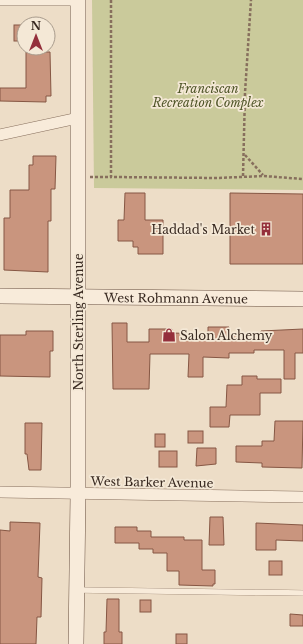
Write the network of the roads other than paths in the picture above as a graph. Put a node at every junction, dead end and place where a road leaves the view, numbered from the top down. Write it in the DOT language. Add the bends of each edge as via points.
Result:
graph roads {
  1 [pos="0,0"];
  2 [pos="78,0"];
  3 [pos="78,118"];
  4 [pos="0,135"];
  5 [pos="0,296"];
  6 [pos="78,296"];
  7 [pos="303,299"];
  8 [pos="0,492"];
  9 [pos="78,495"];
  10 [pos="303,497"];
  11 [pos="77,590"];
  12 [pos="303,593"];
  13 [pos="76,644"];
  1 -- 2 [label="street"];
  2 -- 3 [label="street, North Sterling Avenue"];
  3 -- 4 [label="street"];
  3 -- 6 [label="street, North Sterling Avenue"];
  5 -- 6 [label="street, West Rohmann Avenue"];
  6 -- 7 [label="street, West Rohmann Avenue"];
  6 -- 9 [label="street, North Sterling Avenue"];
  8 -- 9 [label="street, West Barker Avenue"];
  9 -- 10 [label="street, West Barker Avenue"];
  9 -- 11 [label="street, North Sterling Avenue"];
  11 -- 12 [label="lane"];
  11 -- 13 [label="street, North Sterling Avenue"];
}
